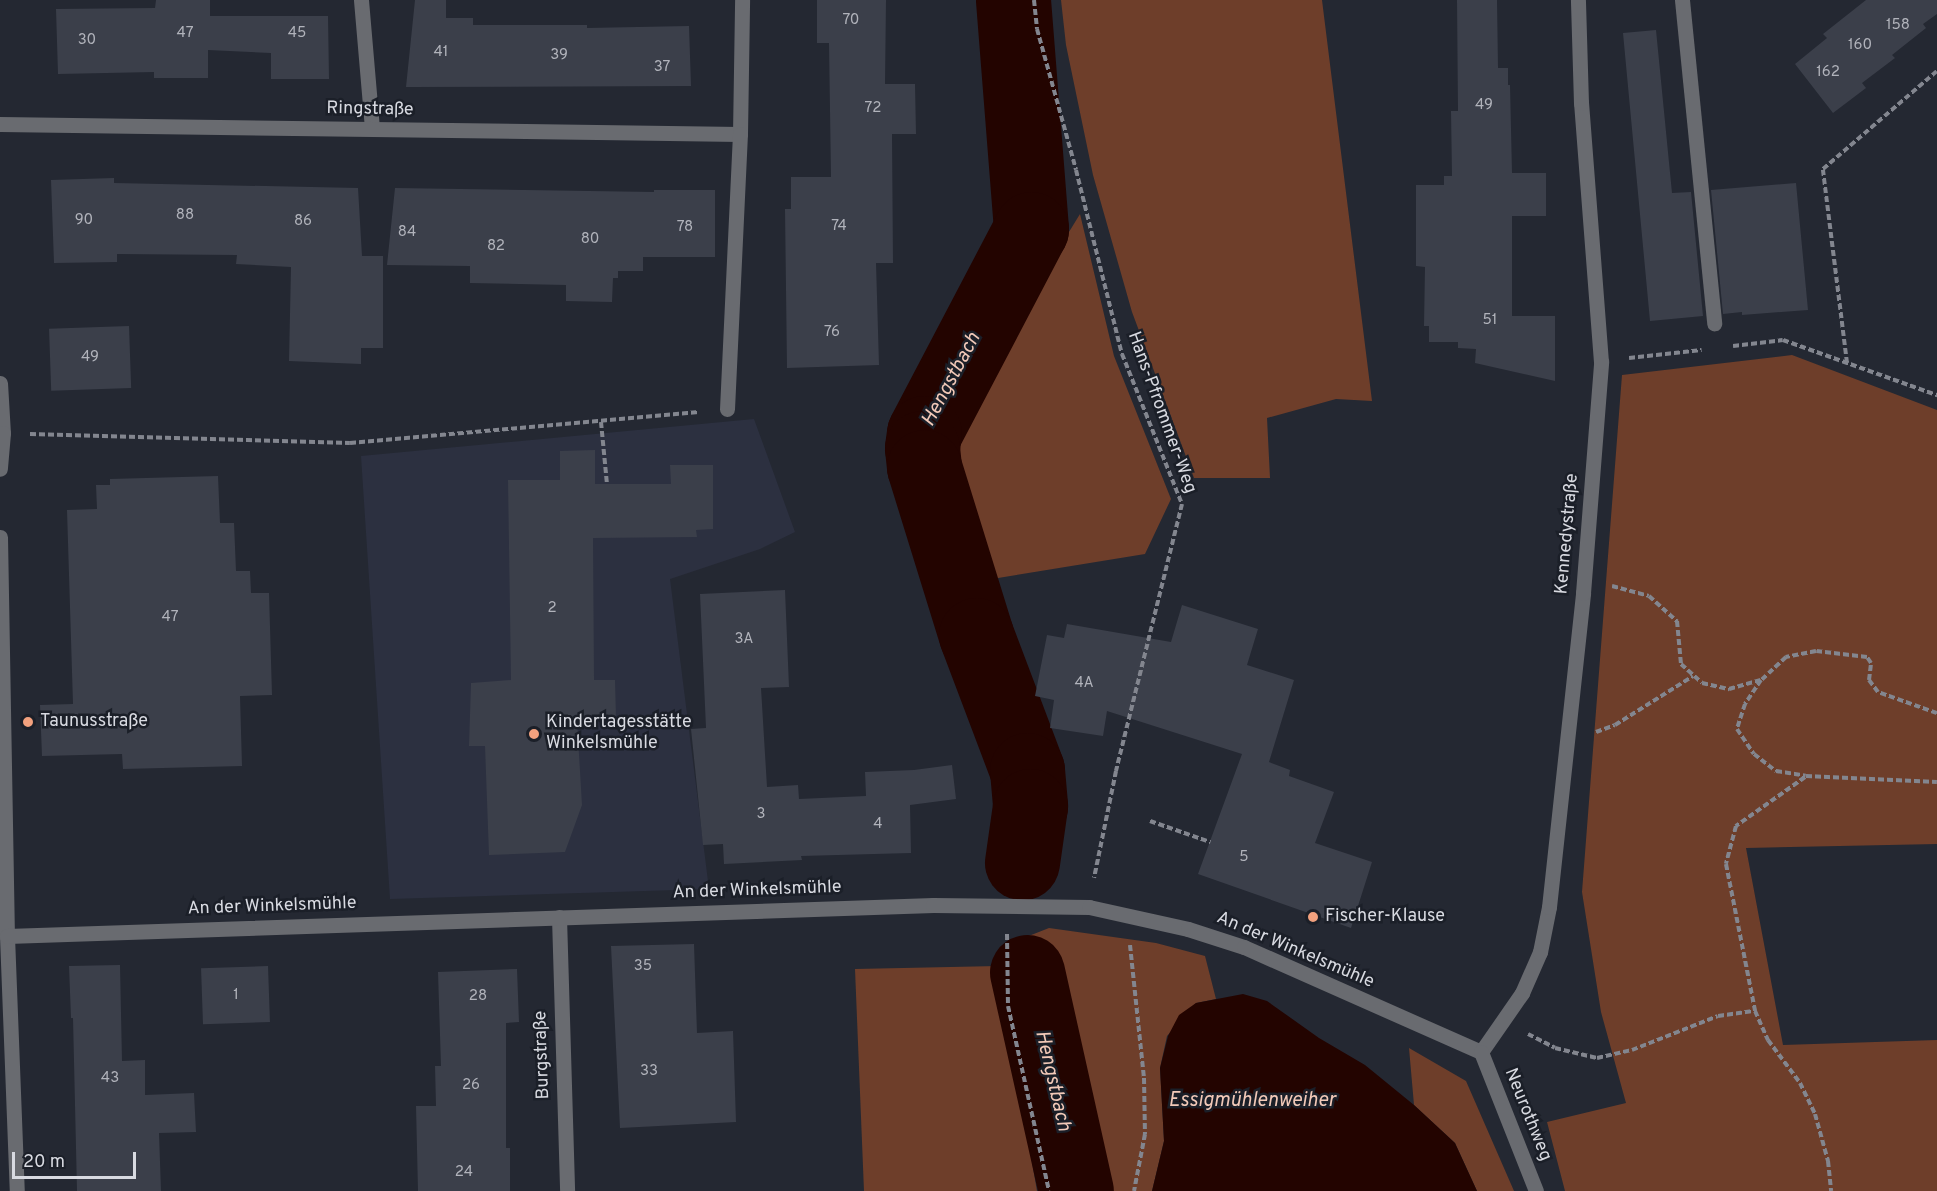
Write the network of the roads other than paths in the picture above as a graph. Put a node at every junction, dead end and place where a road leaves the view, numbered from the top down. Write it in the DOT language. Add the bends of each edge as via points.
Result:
graph roads {
  1 [pos="361,0"];
  2 [pos="742,0"];
  3 [pos="1578,0"];
  4 [pos="1682,0"];
  5 [pos="0,124"];
  6 [pos="372,129"];
  7 [pos="740,134"];
  8 [pos="1714,322"];
  9 [pos="0,383"];
  10 [pos="727,409"];
  11 [pos="0,469"];
  12 [pos="0,537"];
  13 [pos="559,917"];
  14 [pos="7,936"];
  15 [pos="1481,1052"];
  16 [pos="17,1191"];
  17 [pos="567,1191"];
  18 [pos="1536,1191"];
  1 -- 6 [label="street"];
  2 -- 7 [label="street"];
  3 -- 15 [label="street, Kennedystraße" via="1581,103 1601,362 1584,580 1549,907 1540,952 1522,993"];
  4 -- 8 [label="street"];
  5 -- 6 [label="street, Ringstraße"];
  6 -- 7 [label="street, Ringstraße"];
  7 -- 10 [label="street"];
  9 -- 11 [label="street"];
  12 -- 14 [label="street"];
  13 -- 14 [label="street, An der Winkelsmühle"];
  13 -- 15 [label="street, An der Winkelsmühle" via="933,905 1089,907 1188,929 1244,947"];
  13 -- 17 [label="street, Burgstraße"];
  14 -- 16 [label="street"];
  15 -- 18 [label="street, Neurothweg"];
}
